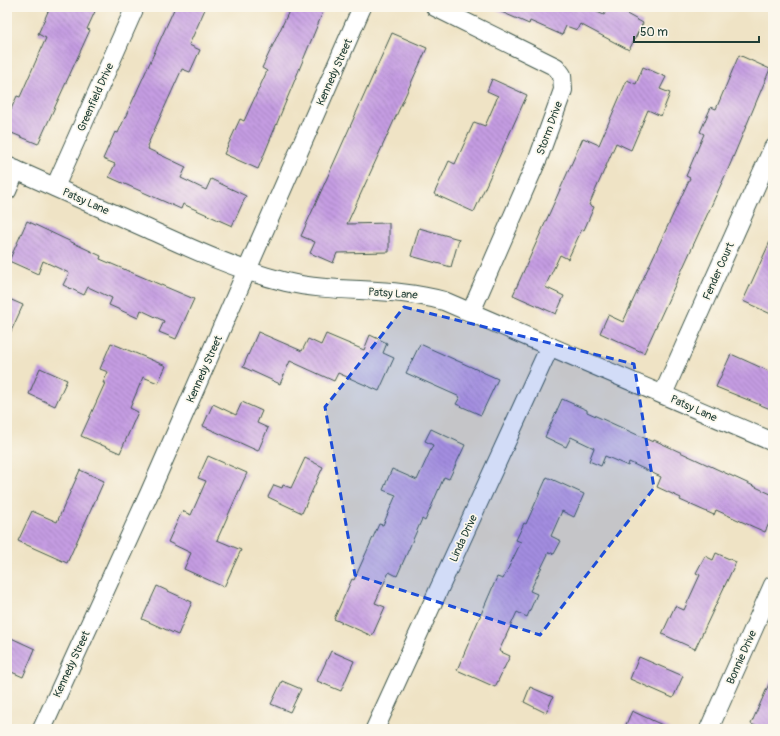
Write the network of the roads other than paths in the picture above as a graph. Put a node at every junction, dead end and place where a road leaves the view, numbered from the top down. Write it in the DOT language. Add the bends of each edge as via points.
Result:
graph roads {
  1 [pos="135,7"];
  2 [pos="362,7"];
  3 [pos="435,7"];
  4 [pos="773,148"];
  5 [pos="12,168"];
  6 [pos="55,187"];
  7 [pos="7,191"];
  8 [pos="247,270"];
  9 [pos="471,312"];
  10 [pos="550,346"];
  11 [pos="663,394"];
  12 [pos="773,442"];
  13 [pos="773,585"];
  14 [pos="42,729"];
  15 [pos="375,729"];
  16 [pos="708,729"];
  1 -- 6 [label="street, Greenfield Drive"];
  2 -- 8 [label="street, Kennedy Street"];
  3 -- 9 [label="street, Storm Drive" via="556,67 562,75 563,90 539,156"];
  4 -- 11 [label="street, Fender Court"];
  5 -- 6 [label="street, Patsy Lane"];
  5 -- 7 [label="street"];
  6 -- 8 [label="street, Patsy Lane" via="218,260"];
  8 -- 9 [label="street, Patsy Lane" via="286,282 356,291 424,295"];
  8 -- 14 [label="street, Kennedy Street"];
  9 -- 10 [label="street, Patsy Lane"];
  10 -- 11 [label="street, Patsy Lane"];
  10 -- 15 [label="street, Linda Drive"];
  11 -- 12 [label="street, Patsy Lane"];
  13 -- 16 [label="street, Bonnie Drive"];
}
